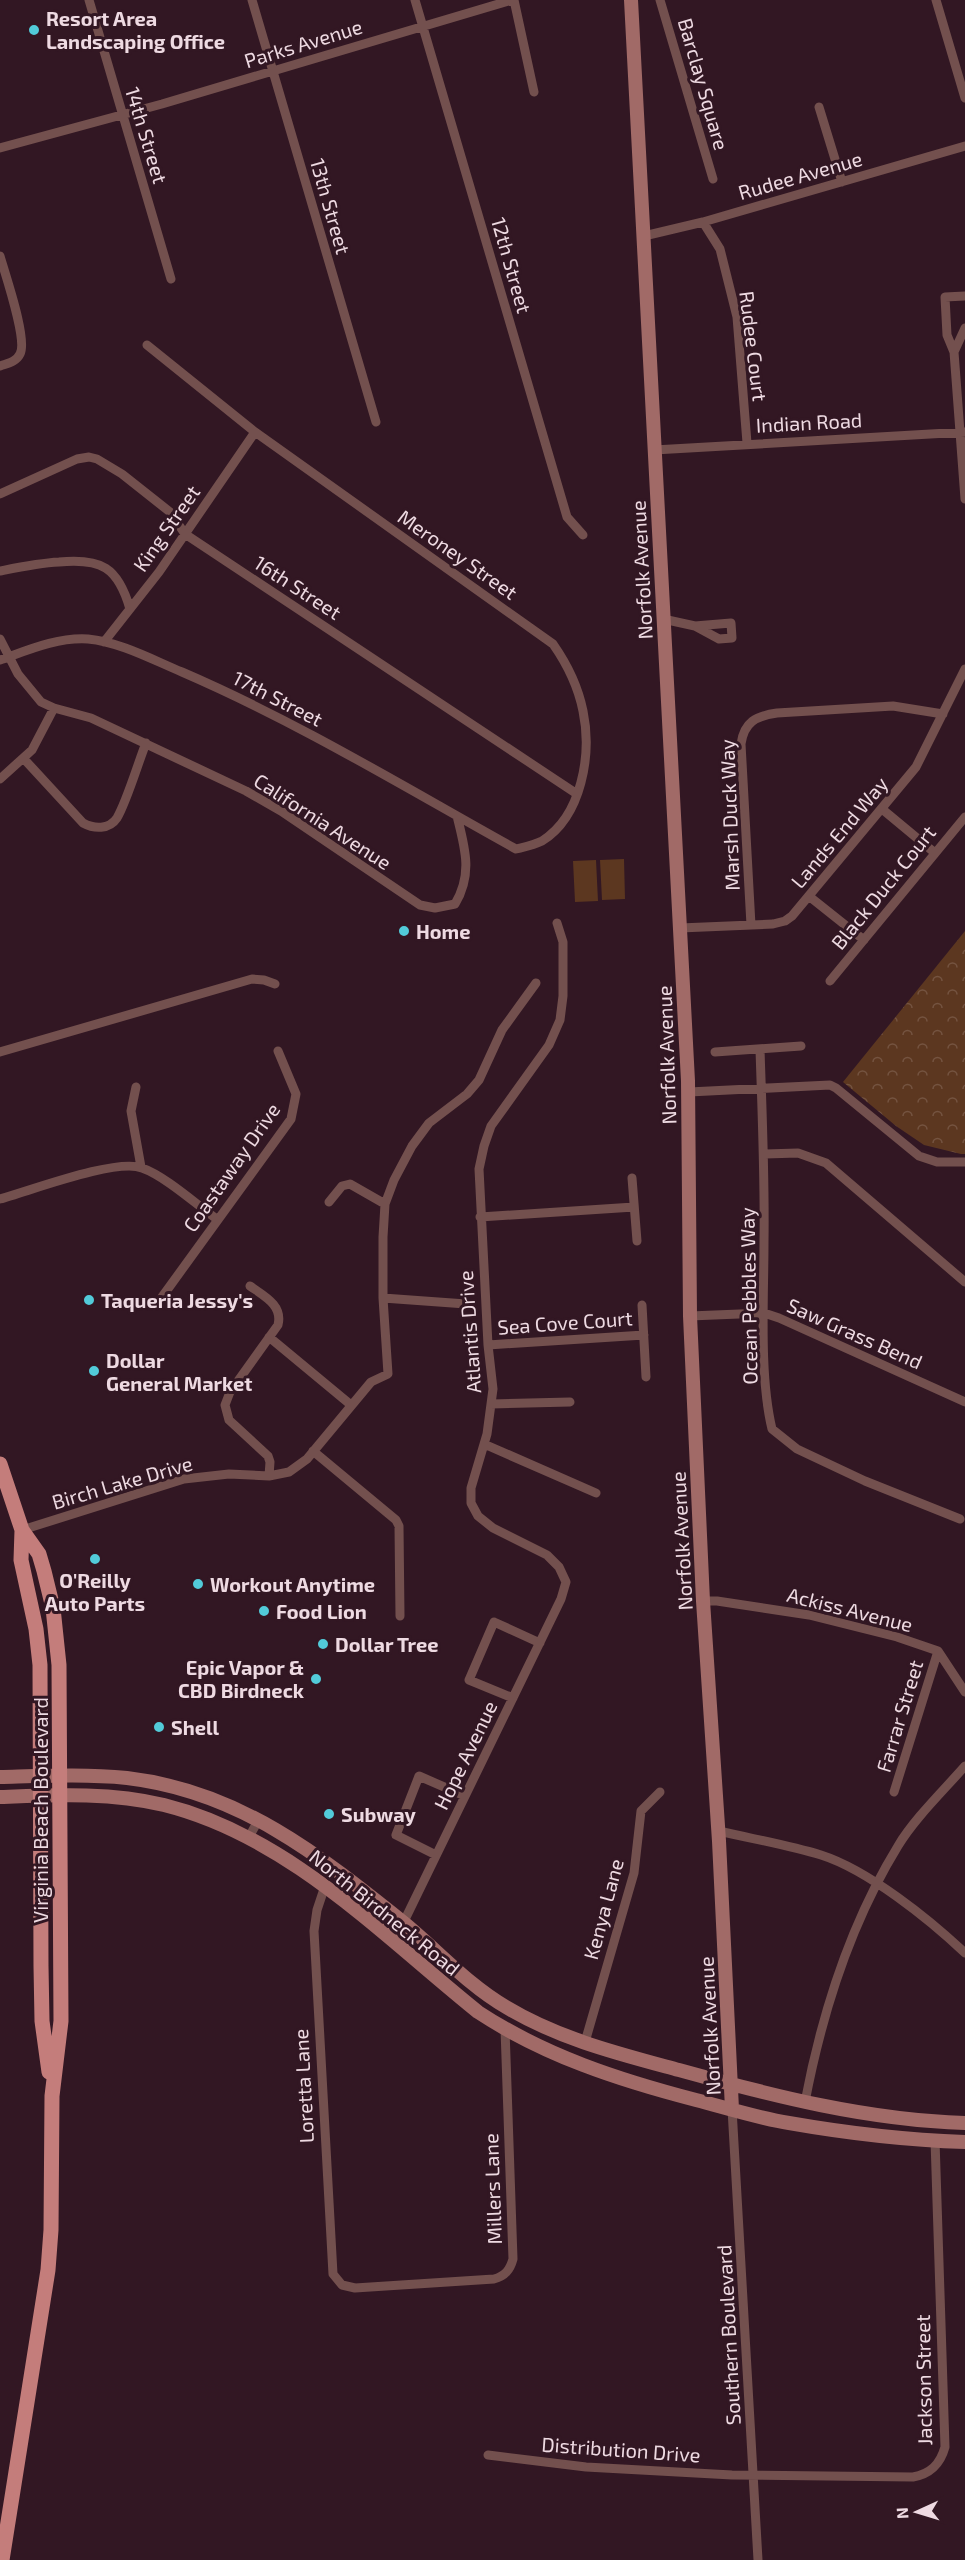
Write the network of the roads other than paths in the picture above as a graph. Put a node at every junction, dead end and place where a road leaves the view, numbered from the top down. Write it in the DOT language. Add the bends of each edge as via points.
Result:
graph roads {
  1 [pos="89,0"];
  2 [pos="252,0"];
  3 [pos="415,0"];
  4 [pos="513,0"];
  5 [pos="631,0"];
  6 [pos="660,0"];
  7 [pos="936,0"];
  8 [pos="423,27"];
  9 [pos="273,70"];
  10 [pos="534,92"];
  11 [pos="965,98"];
  12 [pos="819,108"];
  13 [pos="122,115"];
  14 [pos="965,146"];
  15 [pos="0,148"];
  16 [pos="713,179"];
  17 [pos="842,182"];
  18 [pos="703,222"];
  19 [pos="644,236"];
  20 [pos="0,256"];
  21 [pos="2,273"];
  22 [pos="171,279"];
  23 [pos="965,296"];
  24 [pos="965,328"];
  25 [pos="147,345"];
  26 [pos="954,352"];
  27 [pos="1,365"];
  28 [pos="376,422"];
  29 [pos="255,432"];
  30 [pos="963,432"];
  31 [pos="747,443"];
  32 [pos="654,450"];
  33 [pos="0,494"];
  34 [pos="965,498"];
  35 [pos="185,534"];
  36 [pos="583,535"];
  37 [pos="0,571"];
  38 [pos="130,609"];
  39 [pos="663,619"];
  40 [pos="695,626"];
  41 [pos="0,639"];
  42 [pos="104,642"];
  43 [pos="4,658"];
  44 [pos="965,669"];
  45 [pos="54,708"];
  46 [pos="943,714"];
  47 [pos="146,743"];
  48 [pos="24,759"];
  49 [pos="0,779"];
  50 [pos="577,794"];
  51 [pos="882,809"];
  52 [pos="457,816"];
  53 [pos="965,817"];
  54 [pos="516,849"];
  55 [pos="935,854"];
  56 [pos="810,897"];
  57 [pos="557,923"];
  58 [pos="751,925"];
  59 [pos="680,928"];
  60 [pos="864,940"];
  61 [pos="830,981"];
  62 [pos="536,983"];
  63 [pos="275,984"];
  64 [pos="801,1046"];
  65 [pos="760,1049"];
  66 [pos="278,1051"];
  67 [pos="0,1052"];
  68 [pos="715,1052"];
  69 [pos="136,1087"];
  70 [pos="761,1088"];
  71 [pos="688,1092"];
  72 [pos="765,1154"];
  73 [pos="965,1162"];
  74 [pos="141,1167"];
  75 [pos="632,1178"];
  76 [pos="0,1199"];
  77 [pos="329,1202"];
  78 [pos="385,1204"];
  79 [pos="634,1207"];
  80 [pos="480,1217"];
  81 [pos="218,1220"];
  82 [pos="637,1241"];
  83 [pos="965,1282"];
  84 [pos="250,1286"];
  85 [pos="162,1297"];
  86 [pos="383,1298"];
  87 [pos="466,1304"];
  88 [pos="642,1305"];
  89 [pos="764,1313"];
  90 [pos="690,1316"];
  91 [pos="644,1335"];
  92 [pos="269,1338"];
  93 [pos="488,1345"];
  94 [pos="646,1377"];
  95 [pos="570,1402"];
  96 [pos="965,1402"];
  97 [pos="492,1404"];
  98 [pos="351,1406"];
  99 [pos="484,1444"];
  100 [pos="313,1451"];
  101 [pos="0,1464"];
  102 [pos="269,1476"];
  103 [pos="596,1493"];
  104 [pos="960,1519"];
  105 [pos="22,1530"];
  106 [pos="566,1582"];
  107 [pos="703,1601"];
  108 [pos="400,1616"];
  109 [pos="540,1643"];
  110 [pos="938,1651"];
  111 [pos="965,1692"];
  112 [pos="513,1698"];
  113 [pos="965,1766"];
  114 [pos="61,1775"];
  115 [pos="41,1776"];
  116 [pos="0,1777"];
  117 [pos="660,1792"];
  118 [pos="894,1792"];
  119 [pos="41,1796"];
  120 [pos="61,1796"];
  121 [pos="465,1796"];
  122 [pos="0,1797"];
  123 [pos="259,1819"];
  124 [pos="719,1831"];
  125 [pos="249,1837"];
  126 [pos="436,1855"];
  127 [pos="877,1884"];
  128 [pos="325,1886"];
  129 [pos="403,1923"];
  130 [pos="394,1942"];
  131 [pos="965,1953"];
  132 [pos="505,2029"];
  133 [pos="585,2042"];
  134 [pos="731,2085"];
  135 [pos="52,2096"];
  136 [pos="805,2102"];
  137 [pos="732,2109"];
  138 [pos="965,2123"];
  139 [pos="935,2140"];
  140 [pos="965,2142"];
  141 [pos="333,2274"];
  142 [pos="322,2275"];
  143 [pos="488,2455"];
  144 [pos="752,2475"];
  145 [pos="2,2560"];
  146 [pos="758,2560"];
  1 -- 13 [label="street, 14th Street"];
  2 -- 9 [label="street, 13th Street"];
  3 -- 8 [label="street, 12th Street"];
  4 -- 8 [label="street, Parks Avenue"];
  4 -- 10 [label="street"];
  5 -- 19 [label="main road, Norfolk Avenue"];
  6 -- 16 [label="street, Barclay Square"];
  7 -- 11 [label="street"];
  8 -- 9 [label="street, Parks Avenue"];
  8 -- 36 [label="street, 12th Street" via="567,517"];
  9 -- 13 [label="street, Parks Avenue"];
  9 -- 28 [label="street, 13th Street"];
  12 -- 17 [label="street"];
  13 -- 15 [label="street, Parks Avenue"];
  13 -- 22 [label="street, 14th Street"];
  14 -- 17 [label="street, Rudee Avenue"];
  17 -- 18 [label="street, Rudee Avenue"];
  18 -- 19 [label="street, Rudee Avenue"];
  18 -- 31 [label="street, Rudee Court" via="720,249 737,317"];
  19 -- 32 [label="main road, Norfolk Avenue"];
  20 -- 21 [label="street"];
  21 -- 27 [label="street" via="23,339 20,354"];
  23 -- 26 [label="street" via="945,297 947,335"];
  24 -- 26 [label="street"];
  25 -- 29 [label="street, Meroney Street"];
  26 -- 30 [label="street"];
  29 -- 35 [label="street, King Street"];
  29 -- 50 [label="street, Meroney Street" via="553,644 572,676 584,712 585,754"];
  30 -- 31 [label="street, Indian Road"];
  30 -- 34 [label="street"];
  31 -- 32 [label="street, Indian Road"];
  32 -- 39 [label="main road, Norfolk Avenue"];
  33 -- 35 [label="street, 16th Street" via="89,457 122,474 170,512"];
  35 -- 38 [label="street, King Street"];
  35 -- 50 [label="street, 16th Street"];
  37 -- 38 [label="street" via="48,562 92,561 117,578"];
  38 -- 42 [label="street, King Street"];
  39 -- 40 [label="street"];
  39 -- 59 [label="main road, Norfolk Avenue"];
  41 -- 43 [label="street"];
  42 -- 43 [label="street, 17th Street" via="59,641"];
  42 -- 52 [label="street, 17th Street" via="229,692 280,717"];
  43 -- 45 [label="street" via="41,702"];
  44 -- 46 [label="street, Lands End Way"];
  45 -- 47 [label="street, California Avenue" via="92,718"];
  45 -- 48 [label="street"];
  46 -- 51 [label="street, Lands End Way" via="916,767"];
  46 -- 58 [label="street, Marsh Duck Way" via="893,706 777,713 748,723 741,744"];
  47 -- 48 [label="street" via="116,818 96,828 83,823"];
  47 -- 52 [label="street, California Avenue" via="281,811 420,905 435,908 455,904 464,890 467,857"];
  48 -- 49 [label="street"];
  50 -- 54 [label="street, Meroney Street" via="570,811 555,829 541,841"];
  51 -- 55 [label="street"];
  51 -- 56 [label="street, Lands End Way"];
  52 -- 54 [label="street, 17th Street"];
  53 -- 55 [label="street, Black Duck Court"];
  55 -- 60 [label="street, Black Duck Court"];
  56 -- 58 [label="street, Lands End Way" via="785,921"];
  56 -- 60 [label="street"];
  57 -- 80 [label="street, Atlantis Drive" via="563,942 560,1020 549,1045 491,1126 479,1170"];
  58 -- 59 [label="street, Lands End Way"];
  59 -- 71 [label="main road, Norfolk Avenue"];
  60 -- 61 [label="street, Black Duck Court"];
  62 -- 78 [label="street" via="502,1030 478,1080 467,1094 429,1124 412,1146"];
  63 -- 67 [label="street" via="252,979"];
  64 -- 65 [label="street"];
  65 -- 68 [label="street"];
  65 -- 70 [label="street, Ocean Pebbles Way"];
  66 -- 81 [label="street, Coastaway Drive" via="296,1094 294,1111"];
  69 -- 74 [label="street" via="131,1111"];
  70 -- 71 [label="street"];
  70 -- 72 [label="street, Ocean Pebbles Way"];
  70 -- 73 [label="street" via="830,1085 919,1156 938,1162"];
  71 -- 90 [label="main road, Norfolk Avenue"];
  72 -- 83 [label="street" via="798,1154 826,1163"];
  72 -- 89 [label="street, Ocean Pebbles Way"];
  74 -- 76 [label="street" via="124,1165"];
  74 -- 81 [label="street"];
  75 -- 79 [label="street"];
  77 -- 78 [label="street" via="342,1186 350,1184"];
  78 -- 86 [label="street"];
  79 -- 80 [label="street"];
  79 -- 82 [label="street"];
  80 -- 93 [label="street, Atlantis Drive"];
  81 -- 85 [label="street, Coastaway Drive"];
  84 -- 92 [label="street" via="279,1312 278,1325"];
  86 -- 87 [label="street"];
  86 -- 98 [label="street" via="388,1374 370,1382"];
  88 -- 91 [label="street"];
  89 -- 90 [label="street, Saw Grass Bend"];
  89 -- 96 [label="street, Saw Grass Bend"];
  89 -- 104 [label="street, Ocean Pebbles Way" via="767,1402 772,1430 797,1449"];
  90 -- 107 [label="main road, Norfolk Avenue"];
  91 -- 93 [label="street, Sea Cove Court"];
  91 -- 94 [label="street"];
  92 -- 98 [label="street"];
  92 -- 102 [label="street" via="225,1405 229,1420 268,1456"];
  93 -- 97 [label="street, Atlantis Drive"];
  95 -- 97 [label="street"];
  97 -- 99 [label="street, Atlantis Drive"];
  98 -- 100 [label="street"];
  99 -- 103 [label="street"];
  99 -- 106 [label="street, Atlantis Drive" via="471,1488 471,1503 478,1516 493,1528 547,1555"];
  100 -- 102 [label="street" via="289,1472"];
  100 -- 108 [label="street" via="396,1520"];
  101 -- 105 [label="main road, Virginia Beach Boulevard"];
  102 -- 105 [label="street, Birch Lake Drive" via="229,1474 184,1479"];
  105 -- 114 [label="main road, Virginia Beach Boulevard" via="39,1554 54,1618"];
  105 -- 115 [label="main road, Virginia Beach Boulevard" via="21,1560 39,1651"];
  106 -- 109 [label="street, Hope Avenue"];
  107 -- 110 [label="street, Ackiss Avenue" via="809,1615"];
  107 -- 124 [label="main road, Norfolk Avenue"];
  109 -- 112 [label="street, Hope Avenue"];
  109 -- 112 [label="street" via="494,1622 469,1680"];
  110 -- 111 [label="street"];
  110 -- 118 [label="street, Farrar Street"];
  112 -- 121 [label="street, Hope Avenue"];
  113 -- 127 [label="street" via="899,1844"];
  114 -- 115 [label="main road, North Birdneck Road"];
  114 -- 120 [label="main road, Virginia Beach Boulevard"];
  114 -- 123 [label="main road, North Birdneck Road" via="155,1783 209,1797"];
  115 -- 116 [label="main road, North Birdneck Road"];
  115 -- 119 [label="main road, Virginia Beach Boulevard"];
  117 -- 133 [label="street, Kenya Lane" via="641,1811 634,1873"];
  119 -- 120 [label="main road, North Birdneck Road"];
  119 -- 122 [label="main road, North Birdneck Road"];
  119 -- 135 [label="main road, Virginia Beach Boulevard" via="42,2021"];
  120 -- 125 [label="main road, North Birdneck Road" via="100,1796 162,1804"];
  120 -- 135 [label="main road, Virginia Beach Boulevard" via="60,2021"];
  121 -- 126 [label="street, Hope Avenue"];
  121 -- 126 [label="street" via="419,1776 396,1835"];
  123 -- 125 [label="street"];
  123 -- 129 [label="main road, North Birdneck Road" via="333,1867"];
  124 -- 127 [label="street" via="823,1856"];
  124 -- 134 [label="main road, Norfolk Avenue"];
  125 -- 128 [label="main road, North Birdneck Road"];
  126 -- 129 [label="street, Hope Avenue"];
  127 -- 131 [label="street" via="927,1919"];
  127 -- 136 [label="street" via="828,2003"];
  128 -- 130 [label="main road, North Birdneck Road"];
  128 -- 141 [label="street, Loretta Lane" via="316,1910 314,1932"];
  129 -- 130 [label="street, Hope Avenue"];
  129 -- 133 [label="main road, North Birdneck Road" via="504,2006"];
  130 -- 132 [label="main road, North Birdneck Road" via="478,2012"];
  132 -- 137 [label="main road, North Birdneck Road" via="598,2072"];
  132 -- 141 [label="street, Millers Lane" via="513,2259 507,2272 494,2279 355,2288 342,2285"];
  133 -- 134 [label="main road, North Birdneck Road"];
  134 -- 136 [label="main road, North Birdneck Road"];
  134 -- 137 [label="main road, Norfolk Avenue"];
  135 -- 145 [label="main road, Virginia Beach Boulevard" via="48,2270"];
  136 -- 138 [label="main road, North Birdneck Road" via="853,2112"];
  137 -- 139 [label="main road, North Birdneck Road" via="788,2123"];
  137 -- 144 [label="street, Southern Boulevard"];
  139 -- 140 [label="main road, North Birdneck Road"];
  139 -- 144 [label="street, Jackson Street" via="942,2456 928,2473 913,2477"];
  141 -- 142 [label="street"];
  143 -- 144 [label="street, Distribution Drive" via="586,2467"];
  144 -- 146 [label="street, Southern Boulevard"];
}
